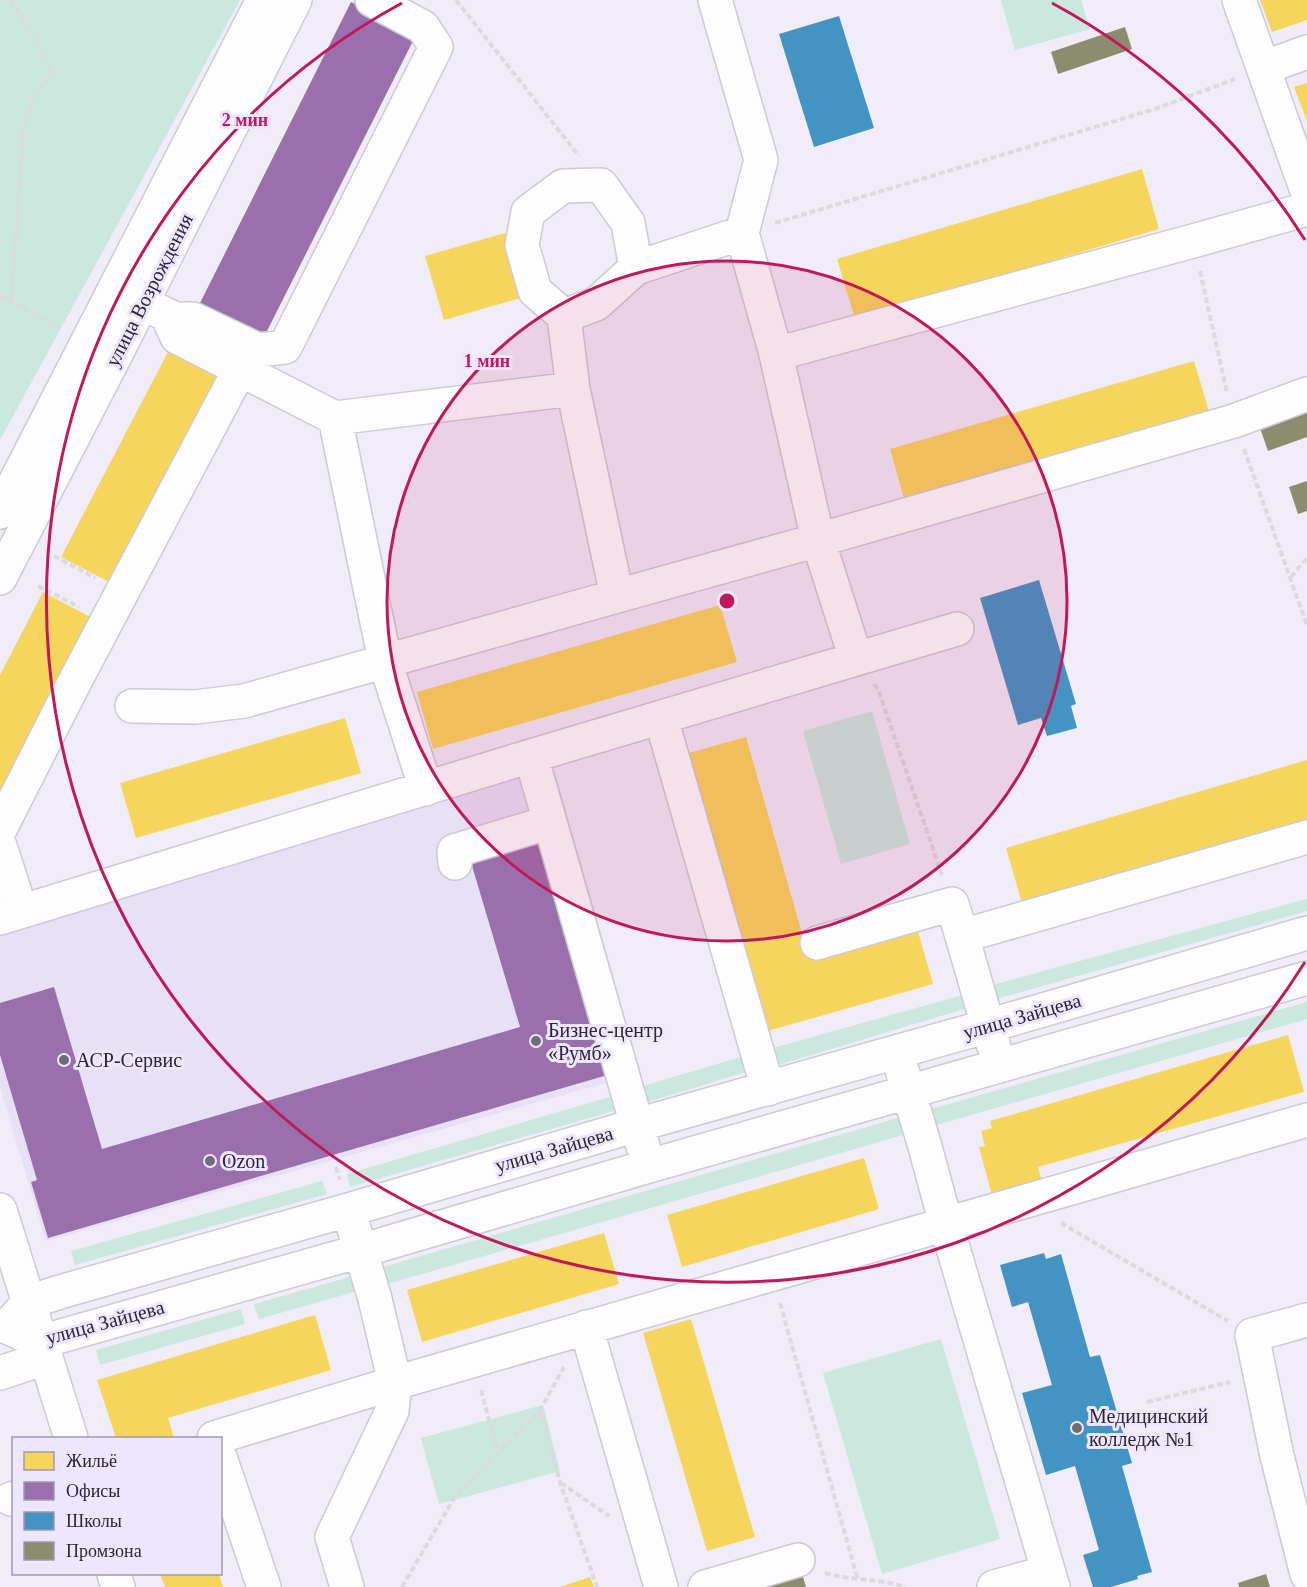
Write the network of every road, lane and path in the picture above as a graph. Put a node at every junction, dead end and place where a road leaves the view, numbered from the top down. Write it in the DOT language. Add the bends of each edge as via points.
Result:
graph roads {
  1 [pos="11,0"];
  2 [pos="263,0"];
  3 [pos="295,0"];
  4 [pos="372,0"];
  5 [pos="456,0"];
  6 [pos="715,0"];
  7 [pos="1239,0"];
  8 [pos="1307,52"];
  9 [pos="1263,68"];
  10 [pos="601,185"];
  11 [pos="1307,191"];
  12 [pos="1307,209"];
  13 [pos="742,233"];
  14 [pos="636,268"];
  15 [pos="0,296"];
  16 [pos="11,302"];
  17 [pos="142,302"];
  18 [pos="564,316"];
  19 [pos="61,329"];
  20 [pos="776,354"];
  21 [pos="240,369"];
  22 [pos="573,389"];
  23 [pos="1307,394"];
  24 [pos="335,418"];
  25 [pos="0,512"];
  26 [pos="818,540"];
  27 [pos="54,555"];
  28 [pos="1307,558"];
  29 [pos="0,578"];
  30 [pos="1290,578"];
  31 [pos="38,586"];
  32 [pos="122,592"];
  33 [pos="617,596"];
  34 [pos="106,622"];
  35 [pos="957,629"];
  36 [pos="856,659"];
  37 [pos="385,661"];
  38 [pos="132,706"];
  39 [pos="661,718"];
  40 [pos="531,756"];
  41 [pos="426,789"];
  42 [pos="550,822"];
  43 [pos="0,829"];
  44 [pos="1307,837"];
  45 [pos="0,846"];
  46 [pos="455,863"];
  47 [pos="952,904"];
  48 [pos="10,914"];
  49 [pos="1307,933"];
  50 [pos="962,936"];
  51 [pos="817,943"];
  52 [pos="1307,978"];
  53 [pos="988,1026"];
  54 [pos="897,1052"];
  55 [pos="1000,1067"];
  56 [pos="768,1089"];
  57 [pos="909,1092"];
  58 [pos="1307,1120"];
  59 [pos="637,1125"];
  60 [pos="649,1166"];
  61 [pos="1024,1202"];
  62 [pos="0,1210"];
  63 [pos="348,1210"];
  64 [pos="946,1224"];
  65 [pos="360,1251"];
  66 [pos="772,1274"];
  67 [pos="12,1312"];
  68 [pos="1307,1320"];
  69 [pos="586,1328"];
  70 [pos="1252,1335"];
  71 [pos="43,1350"];
  72 [pos="472,1360"];
  73 [pos="0,1373"];
  74 [pos="1260,1374"];
  75 [pos="395,1383"];
  76 [pos="1147,1402"];
  77 [pos="540,1410"];
  78 [pos="70,1437"];
  79 [pos="217,1437"];
  80 [pos="498,1453"];
  81 [pos="222,1463"];
  82 [pos="560,1482"];
  83 [pos="644,1525"];
  84 [pos="798,1560"];
  85 [pos="1307,1574"];
  86 [pos="858,1580"];
  87 [pos="1050,1580"];
  88 [pos="264,1587"];
  89 [pos="347,1587"];
  90 [pos="402,1587"];
  91 [pos="597,1587"];
  92 [pos="662,1587"];
  93 [pos="705,1587"];
  94 [pos="905,1587"];
  95 [pos="994,1587"];
  1 -- 16 [label="path" via="52,72 33,99 24,125"];
  2 -- 17 [label="street, улица Возрождения"];
  3 -- 17 [label="street, улица Возрождения"];
  4 -- 17 [label="street" via="423,27 436,47 285,347 258,350 193,319 176,319"];
  5 -- 10 [label="path"];
  6 -- 13 [label="street" via="761,160"];
  7 -- 9 [label="street"];
  8 -- 9 [label="street"];
  9 -- 11 [label="street"];
  9 -- 13 [label="path" via="1155,109"];
  10 -- 14 [label="street" via="628,223"];
  10 -- 18 [label="street" via="563,186 520,208 522,245 535,291"];
  12 -- 20 [label="street"];
  13 -- 14 [label="street"];
  13 -- 20 [label="street"];
  14 -- 18 [label="street" via="596,304"];
  15 -- 16 [label="path"];
  16 -- 19 [label="path"];
  17 -- 21 [label="street" via="177,337"];
  17 -- 25 [label="street, улица Возрождения"];
  17 -- 29 [label="street, улица Возрождения"];
  18 -- 22 [label="street"];
  20 -- 26 [label="street"];
  21 -- 24 [label="street"];
  21 -- 32 [label="street"];
  22 -- 24 [label="street"];
  22 -- 33 [label="street"];
  23 -- 26 [label="street" via="1234,421"];
  24 -- 37 [label="street"];
  26 -- 33 [label="street"];
  26 -- 36 [label="street"];
  27 -- 32 [label="path"];
  28 -- 30 [label="path"];
  31 -- 34 [label="path"];
  32 -- 34 [label="street"];
  33 -- 37 [label="street"];
  34 -- 43 [label="street"];
  35 -- 36 [label="street"];
  36 -- 39 [label="street"];
  36 -- 47 [label="path" via="878,689"];
  37 -- 38 [label="street" via="244,701 195,707"];
  37 -- 41 [label="street"];
  39 -- 40 [label="street"];
  39 -- 56 [label="street"];
  40 -- 41 [label="street"];
  40 -- 42 [label="street"];
  41 -- 48 [label="street"];
  42 -- 46 [label="street" via="454,851"];
  42 -- 59 [label="street"];
  44 -- 50 [label="street"];
  45 -- 48 [label="street"];
  47 -- 50 [label="street"];
  47 -- 51 [label="street"];
  49 -- 53 [label="street, улица Зайцева"];
  50 -- 53 [label="street"];
  52 -- 55 [label="street, улица Зайцева"];
  53 -- 54 [label="street, улица Зайцева"];
  53 -- 55 [label="street"];
  54 -- 56 [label="street, улица Зайцева"];
  54 -- 57 [label="street"];
  55 -- 57 [label="street, улица Зайцева"];
  56 -- 59 [label="street, улица Зайцева"];
  57 -- 60 [label="street, улица Зайцева"];
  57 -- 64 [label="street"];
  58 -- 61 [label="street"];
  59 -- 60 [label="street"];
  59 -- 63 [label="street, улица Зайцева"];
  60 -- 65 [label="street, улица Зайцева"];
  61 -- 64 [label="street"];
  61 -- 70 [label="path"];
  62 -- 67 [label="street"];
  63 -- 65 [label="street"];
  63 -- 67 [label="street, улица Зайцева"];
  64 -- 66 [label="street"];
  64 -- 87 [label="street"];
  65 -- 71 [label="street, улица Зайцева"];
  65 -- 75 [label="street"];
  66 -- 69 [label="street"];
  66 -- 86 [label="path"];
  67 -- 71 [label="street"];
  68 -- 70 [label="street"];
  69 -- 72 [label="street"];
  69 -- 77 [label="path"];
  69 -- 83 [label="street"];
  70 -- 74 [label="street"];
  71 -- 73 [label="street, улица Зайцева"];
  71 -- 78 [label="street"];
  72 -- 75 [label="street"];
  72 -- 80 [label="path"];
  74 -- 76 [label="path"];
  74 -- 85 [label="street"];
  75 -- 79 [label="street"];
  75 -- 89 [label="street" via="392,1411 332,1537"];
  77 -- 80 [label="path"];
  77 -- 82 [label="path"];
  80 -- 90 [label="path" via="456,1495"];
  81 -- 88 [label="street"];
  82 -- 83 [label="path" via="622,1526"];
  82 -- 91 [label="path"];
  83 -- 92 [label="street"];
  84 -- 86 [label="path" via="817,1570"];
  84 -- 93 [label="street"];
  86 -- 94 [label="path"];
  87 -- 95 [label="street"];
}
